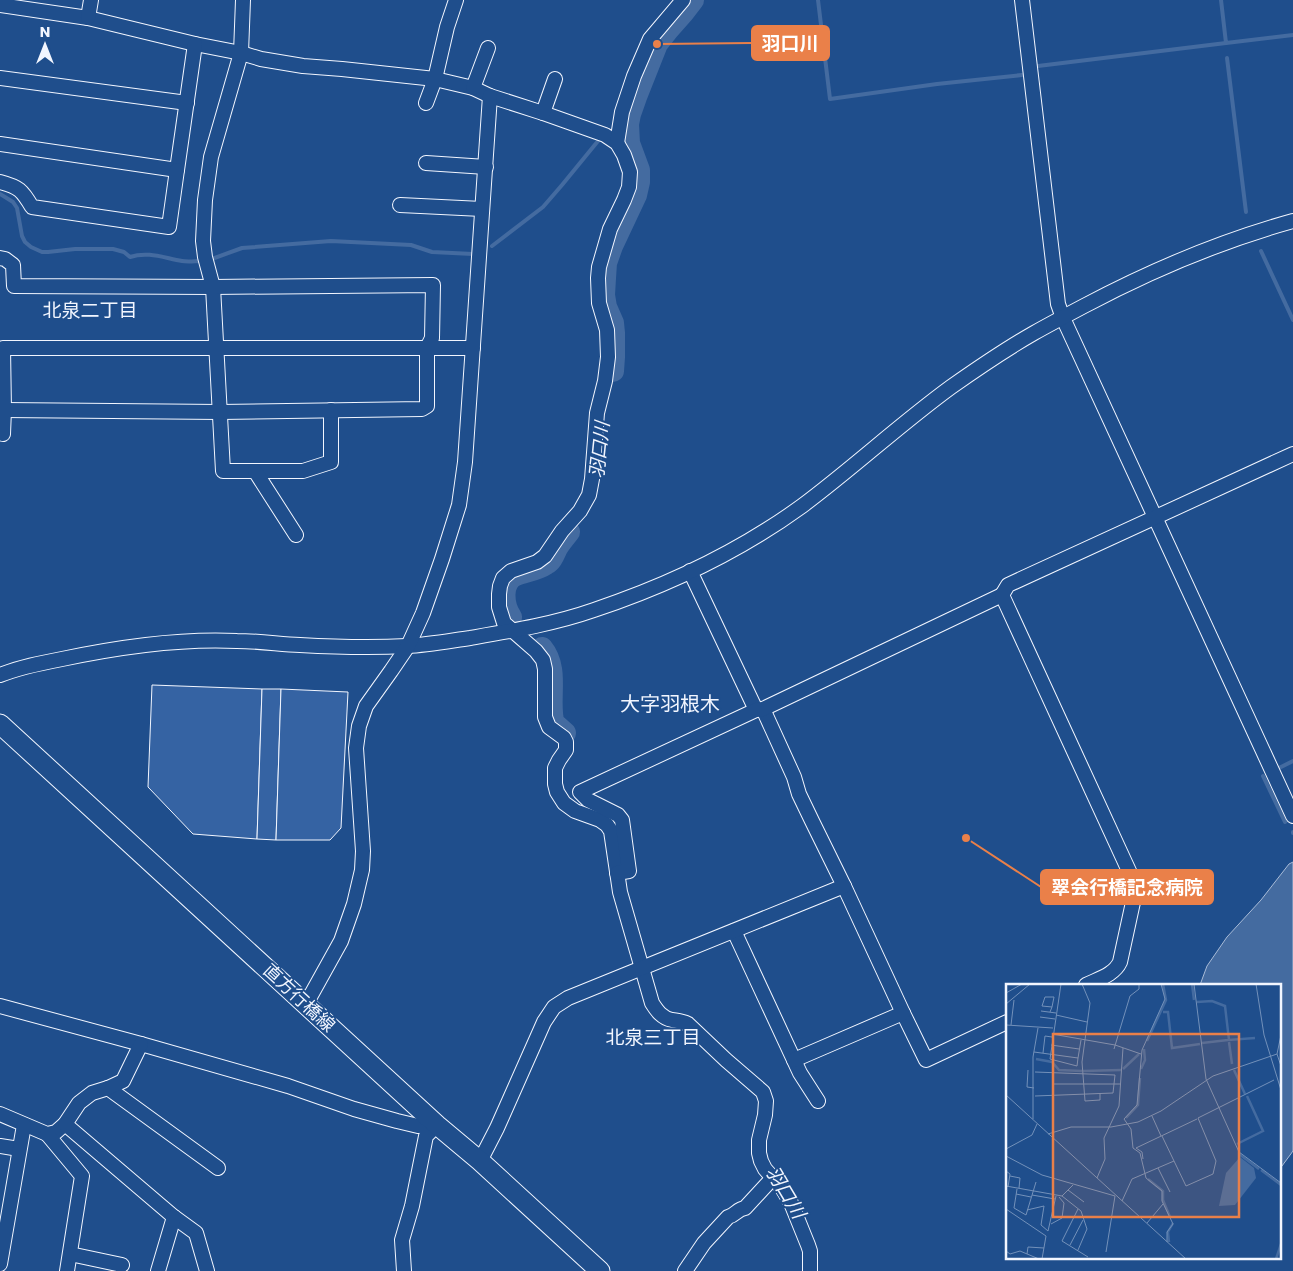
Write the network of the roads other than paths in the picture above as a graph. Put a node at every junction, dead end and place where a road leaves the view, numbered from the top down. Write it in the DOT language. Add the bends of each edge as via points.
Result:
graph roads {
  1 [pos="92,0"];
  2 [pos="242,0"];
  3 [pos="456,0"];
  4 [pos="683,0"];
  5 [pos="1022,0"];
  6 [pos="0,5"];
  7 [pos="88,18"];
  8 [pos="195,44"];
  9 [pos="488,48"];
  10 [pos="241,53"];
  11 [pos="0,78"];
  12 [pos="435,79"];
  13 [pos="555,79"];
  14 [pos="473,88"];
  15 [pos="490,96"];
  16 [pos="187,103"];
  17 [pos="426,103"];
  18 [pos="543,113"];
  19 [pos="617,143"];
  20 [pos="0,144"];
  21 [pos="426,163"];
  22 [pos="486,167"];
  23 [pos="177,170"];
  24 [pos="0,182"];
  25 [pos="400,205"];
  26 [pos="482,210"];
  27 [pos="1293,221"];
  28 [pos="0,258"];
  29 [pos="213,287"];
  30 [pos="1063,318"];
  31 [pos="427,348"];
  32 [pos="473,348"];
  33 [pos="217,349"];
  34 [pos="4,410"];
  35 [pos="332,410"];
  36 [pos="220,412"];
  37 [pos="0,433"];
  38 [pos="1293,454"];
  39 [pos="255,471"];
  40 [pos="1154,517"];
  41 [pos="296,535"];
  42 [pos="690,571"];
  43 [pos="1002,595"];
  44 [pos="514,631"];
  45 [pos="408,646"];
  46 [pos="0,675"];
  47 [pos="759,709"];
  48 [pos="0,724"];
  49 [pos="1293,816"];
  50 [pos="617,873"];
  51 [pos="844,886"];
  52 [pos="734,931"];
  53 [pos="642,968"];
  54 [pos="1088,984"];
  55 [pos="306,1004"];
  56 [pos="0,1006"];
  57 [pos="903,1013"];
  58 [pos="1006,1022"];
  59 [pos="141,1044"];
  60 [pos="794,1060"];
  61 [pos="108,1088"];
  62 [pos="818,1101"];
  63 [pos="0,1114"];
  64 [pos="65,1124"];
  65 [pos="24,1125"];
  66 [pos="437,1125"];
  67 [pos="47,1134"];
  68 [pos="0,1146"];
  69 [pos="19,1149"];
  70 [pos="480,1161"];
  71 [pos="218,1168"];
  72 [pos="769,1182"];
  73 [pos="5,1203"];
  74 [pos="174,1216"];
  75 [pos="70,1254"];
  76 [pos="0,1264"];
  77 [pos="122,1265"];
  78 [pos="67,1271"];
  79 [pos="158,1271"];
  80 [pos="206,1271"];
  81 [pos="404,1271"];
  82 [pos="600,1271"];
  83 [pos="685,1271"];
  84 [pos="810,1271"];
  1 -- 7 [label="street"];
  2 -- 10 [label="street"];
  3 -- 12 [label="street"];
  4 -- 19 [label="street" via="650,39 622,112"];
  5 -- 30 [label="street" via="1058,304"];
  6 -- 7 [label="street"];
  7 -- 8 [label="street"];
  8 -- 10 [label="street"];
  8 -- 16 [label="street"];
  9 -- 14 [label="street"];
  10 -- 12 [label="street" via="303,66"];
  10 -- 29 [label="street" via="211,156 205,200 203,241"];
  11 -- 16 [label="street"];
  12 -- 14 [label="street"];
  12 -- 17 [label="street"];
  13 -- 18 [label="street"];
  14 -- 15 [label="street"];
  15 -- 18 [label="street"];
  15 -- 22 [label="street"];
  16 -- 23 [label="street"];
  18 -- 19 [label="street" via="605,135"];
  19 -- 44 [label="street" via="630,172 629,187 610,229 599,267 599,303 607,330 608,357 597,412 589,495 545,556 503,578 499,608 504,623"];
  20 -- 23 [label="street"];
  21 -- 22 [label="street"];
  22 -- 26 [label="street"];
  23 -- 24 [label="street" via="169,227 32,206 17,187"];
  25 -- 26 [label="street"];
  26 -- 32 [label="street"];
  27 -- 30 [label="street" via="1161,268"];
  28 -- 29 [label="street" via="13,265 14,286"];
  29 -- 31 [label="street" via="433,284 432,338"];
  29 -- 33 [label="street"];
  30 -- 40 [label="street"];
  30 -- 42 [label="street" via="1032,334 954,385 799,508 730,551"];
  31 -- 32 [label="street"];
  31 -- 33 [label="street"];
  31 -- 35 [label="street" via="428,406 422,409"];
  32 -- 45 [label="street" via="459,505 426,604"];
  33 -- 34 [label="street" via="3,348"];
  33 -- 36 [label="street"];
  34 -- 36 [label="street"];
  34 -- 37 [label="street" via="3,434"];
  35 -- 36 [label="street"];
  35 -- 39 [label="street" via="331,462 304,471"];
  36 -- 39 [label="street" via="223,471"];
  38 -- 40 [label="street"];
  39 -- 41 [label="street"];
  40 -- 43 [label="street" via="1008,585"];
  40 -- 49 [label="street"];
  42 -- 44 [label="street" via="592,611"];
  42 -- 47 [label="street"];
  43 -- 47 [label="street"];
  43 -- 54 [label="street" via="1135,884 1120,962 1112,973"];
  44 -- 45 [label="street"];
  44 -- 50 [label="street" via="543,660 545,717 549,727 566,742 566,750 555,768 557,792 575,811 607,825 611,831"];
  45 -- 46 [label="street" via="351,647 191,640 84,654"];
  45 -- 55 [label="street" via="366,706 359,726 356,748 362,870 341,941"];
  47 -- 50 [label="street" via="580,792 588,800 618,814 622,820 629,871"];
  47 -- 51 [label="street"];
  48 -- 55 [label="main road, 直方行橋線"];
  50 -- 53 [label="street"];
  51 -- 52 [label="street"];
  51 -- 57 [label="street"];
  52 -- 53 [label="street"];
  52 -- 60 [label="street"];
  53 -- 70 [label="street" via="568,998 554,1007 544,1022"];
  53 -- 84 [label="street" via="652,1003 658,1012 671,1020 682,1020 688,1024 763,1092 766,1101 759,1140 761,1161 791,1203 810,1252"];
  55 -- 66 [label="main road, 直方行橋線"];
  56 -- 59 [label="street"];
  57 -- 58 [label="street" via="926,1060"];
  57 -- 60 [label="street"];
  59 -- 61 [label="street" via="122,1081"];
  59 -- 66 [label="street" via="397,1121 418,1126"];
  60 -- 62 [label="street"];
  61 -- 64 [label="street" via="92,1093 80,1102"];
  61 -- 71 [label="street"];
  63 -- 65 [label="street"];
  64 -- 67 [label="street" via="56,1132"];
  64 -- 74 [label="street"];
  65 -- 67 [label="street"];
  65 -- 69 [label="street"];
  66 -- 70 [label="main road, 直方行橋線"];
  66 -- 81 [label="street" via="426,1136 402,1240"];
  67 -- 75 [label="street" via="82,1176"];
  68 -- 69 [label="street"];
  69 -- 73 [label="street"];
  70 -- 82 [label="main road, 直方行橋線"];
  72 -- 83 [label="street" via="745,1208 728,1217"];
  73 -- 76 [label="street"];
  74 -- 79 [label="street"];
  74 -- 80 [label="street" via="196,1233"];
  75 -- 77 [label="street"];
  75 -- 78 [label="street"];
}
